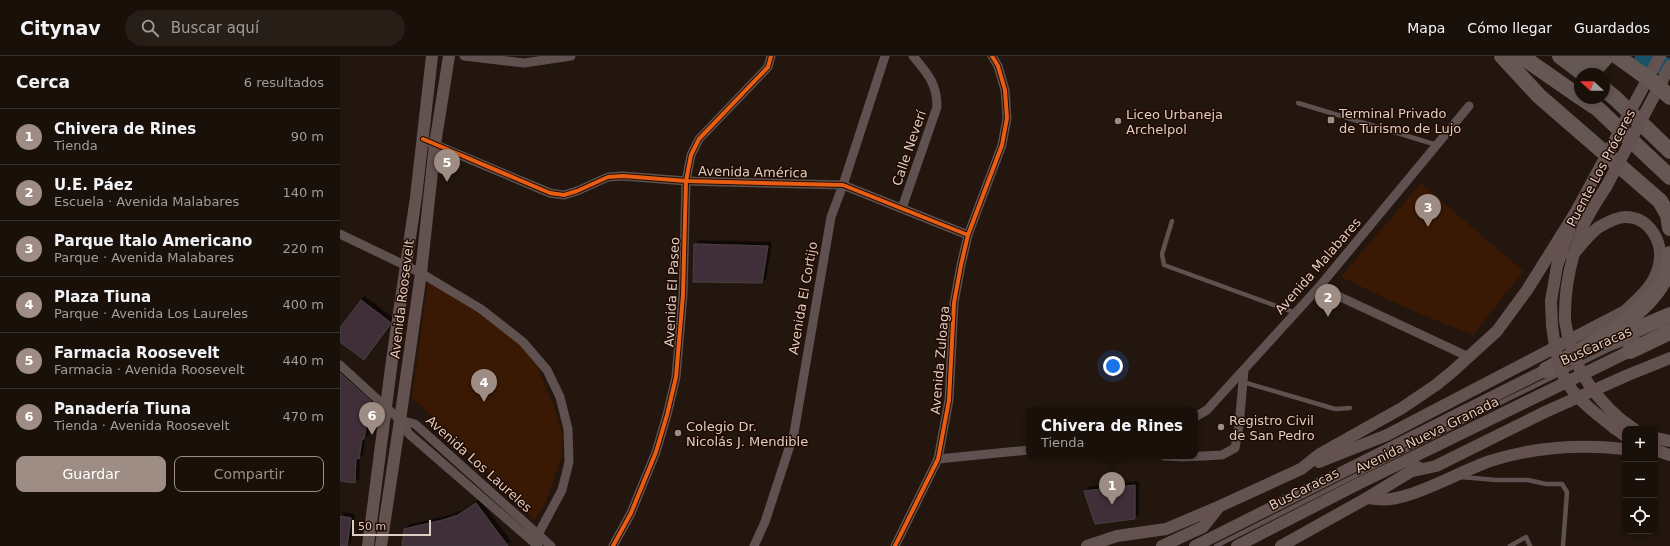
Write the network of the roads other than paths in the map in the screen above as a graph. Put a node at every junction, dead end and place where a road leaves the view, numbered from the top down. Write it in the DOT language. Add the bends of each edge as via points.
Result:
graph roads {
  1 [pos="432,56"];
  2 [pos="449,56"];
  3 [pos="464,56"];
  4 [pos="571,56"];
  5 [pos="771,56"];
  6 [pos="885,56"];
  7 [pos="912,56"];
  8 [pos="992,56"];
  9 [pos="1502,56"];
  10 [pos="1522,56"];
  11 [pos="1560,56"];
  12 [pos="1580,56"];
  13 [pos="1617,56"];
  14 [pos="1660,56"];
  15 [pos="1604,60"];
  16 [pos="1670,66"];
  17 [pos="1576,68"];
  18 [pos="1574,92"];
  19 [pos="1610,94"];
  20 [pos="1670,97"];
  21 [pos="1298,103"];
  22 [pos="1591,104"];
  23 [pos="1469,106"];
  24 [pos="423,139"];
  25 [pos="435,144"];
  26 [pos="1437,145"];
  27 [pos="1670,151"];
  28 [pos="1670,177"];
  29 [pos="686,180"];
  30 [pos="843,185"];
  31 [pos="902,208"];
  32 [pos="1574,215"];
  33 [pos="1172,221"];
  34 [pos="1670,228"];
  35 [pos="340,234"];
  36 [pos="968,235"];
  37 [pos="1670,254"];
  38 [pos="1572,256"];
  39 [pos="406,266"];
  40 [pos="421,273"];
  41 [pos="1319,287"];
  42 [pos="1296,312"];
  43 [pos="1670,314"];
  44 [pos="1670,328"];
  45 [pos="1662,332"];
  46 [pos="1640,338"];
  47 [pos="1670,345"];
  48 [pos="1630,351"];
  49 [pos="1469,357"];
  50 [pos="1670,358"];
  51 [pos="340,365"];
  52 [pos="1244,370"];
  53 [pos="1546,370"];
  54 [pos="1243,382"];
  55 [pos="1510,398"];
  56 [pos="1350,408"];
  57 [pos="387,409"];
  58 [pos="1198,415"];
  59 [pos="400,420"];
  60 [pos="1617,424"];
  61 [pos="1624,426"];
  62 [pos="1622,432"];
  63 [pos="1459,436"];
  64 [pos="1670,440"];
  65 [pos="1659,448"];
  66 [pos="1622,449"];
  67 [pos="1026,450"];
  68 [pos="1198,456"];
  69 [pos="938,459"];
  70 [pos="1301,469"];
  71 [pos="1413,470"];
  72 [pos="1452,476"];
  73 [pos="1367,498"];
  74 [pos="1218,507"];
  75 [pos="1220,534"];
  76 [pos="537,541"];
  77 [pos="368,546"];
  78 [pos="381,546"];
  79 [pos="551,546"];
  80 [pos="613,546"];
  81 [pos="754,546"];
  82 [pos="895,546"];
  83 [pos="1087,546"];
  84 [pos="1162,546"];
  85 [pos="1170,546"];
  86 [pos="1195,546"];
  87 [pos="1216,546"];
  88 [pos="1237,546"];
  89 [pos="1281,546"];
  90 [pos="1510,546"];
  91 [pos="1530,546"];
  92 [pos="1563,546"];
  1 -- 24 [label="main road, Avenida Roosevelt"];
  2 -- 25 [label="main road, Avenida Roosevelt"];
  3 -- 4 [label="street" via="524,63"];
  5 -- 29 [label="street, Avenida El Paseo" via="768,67 699,139 691,155"];
  6 -- 30 [label="street, Avenida El Cortijo"];
  7 -- 31 [label="street, Calle Neverí" via="933,83 938,107"];
  8 -- 36 [label="street, Avenida Zuloaga" via="998,66 1005,90 1007,118 1002,145"];
  9 -- 34 [label="highway" via="1539,96 1660,201 1668,215"];
  10 -- 18 [label="highway"];
  11 -- 17 [label="highway"];
  12 -- 15 [label="highway" via="1595,66"];
  13 -- 20 [label="highway, bridge"];
  14 -- 32 [label="main road, Puente Los Próceres, bridge"];
  16 -- 38 [label="main road, Puente Los Próceres, bridge" via="1586,221"];
  19 -- 27 [label="highway"];
  21 -- 26 [label="lane"];
  22 -- 28 [label="highway"];
  23 -- 26 [label="street, Avenida Malabares"];
  24 -- 25 [label="street, Avenida América"];
  24 -- 39 [label="main road, Avenida Roosevelt"];
  25 -- 29 [label="street, Avenida América" via="550,193 564,195 608,176"];
  25 -- 40 [label="main road, Avenida Roosevelt"];
  26 -- 41 [label="street, Avenida Malabares"];
  29 -- 30 [label="street, Avenida América"];
  29 -- 80 [label="street, Avenida El Paseo" via="683,295 676,377 668,415 649,470 631,513"];
  30 -- 31 [label="street, Avenida América"];
  30 -- 81 [label="street, Avenida El Cortijo" via="831,217 794,432 765,522"];
  31 -- 36 [label="street, Avenida América"];
  32 -- 49 [label="main road" via="1527,290 1497,331"];
  32 -- 60 [label="main road, Puente Los Próceres, bridge" via="1553,285 1552,325 1557,356 1565,378 1573,390 1586,404"];
  33 -- 42 [label="lane" via="1162,254 1164,265"];
  35 -- 39 [label="street"];
  36 -- 69 [label="street, Avenida Zuloaga" via="954,303 949,400"];
  37 -- 53 [label="highway" via="1666,277 1639,311 1588,346"];
  38 -- 60 [label="main road, Puente Los Próceres, bridge" via="1565,294 1565,321 1571,350 1581,372"];
  38 -- 70 [label="main road" via="1598,227 1624,217 1648,225 1660,248 1659,265 1654,278 1645,292 1625,311 1387,435"];
  39 -- 40 [label="street"];
  39 -- 57 [label="main road, Avenida Roosevelt"];
  40 -- 59 [label="main road, Avenida Roosevelt"];
  40 -- 76 [label="street" via="481,309 523,342 547,370 560,397 568,429 569,462 562,490"];
  41 -- 42 [label="street, Avenida Malabares"];
  41 -- 49 [label="street"];
  42 -- 52 [label="street, Avenida Malabares"];
  43 -- 53 [label="highway"];
  44 -- 45 [label="lane"];
  45 -- 48 [label="highway"];
  46 -- 55 [label="lane, BusCaracas" via="1610,349"];
  47 -- 48 [label="highway"];
  48 -- 63 [label="main road, Avenida Nueva Granada"];
  49 -- 70 [label="main road" via="1436,385 1402,408 1320,454"];
  50 -- 71 [label="main road" via="1545,412 1436,466"];
  51 -- 57 [label="street"];
  52 -- 54 [label="street"];
  52 -- 58 [label="street, Avenida Malabares" via="1207,410"];
  53 -- 55 [label="lane, BusCaracas"];
  53 -- 75 [label="main road, Avenida Nueva Granada"];
  54 -- 56 [label="lane" via="1335,409"];
  54 -- 68 [label="street" via="1235,448 1222,455"];
  55 -- 87 [label="lane, BusCaracas"];
  57 -- 59 [label="street, Avenida Los Laureles"];
  57 -- 77 [label="main road, Avenida Roosevelt"];
  59 -- 76 [label="street, Avenida Los Laureles" via="409,434"];
  59 -- 78 [label="main road, Avenida Roosevelt"];
  60 -- 61 [label="main road, Puente Los Próceres"];
  60 -- 62 [label="main road, Puente Los Próceres"];
  63 -- 71 [label="main road" via="1449,446"];
  63 -- 88 [label="main road, Avenida Nueva Granada"];
  64 -- 65 [label="main road"];
  66 -- 72 [label="main road" via="1575,446 1535,450 1490,461"];
  67 -- 69 [label="street"];
  69 -- 82 [label="street, Avenida Zuloaga"];
  70 -- 74 [label="main road"];
  71 -- 73 [label="main road"];
  72 -- 73 [label="main road" via="1412,494 1390,500"];
  72 -- 92 [label="lane" via="1562,484 1567,492"];
  73 -- 89 [label="main road"];
  74 -- 83 [label="main road" via="1166,529 1117,536"];
  74 -- 84 [label="main road" via="1203,527"];
  75 -- 85 [label="main road" via="1206,534"];
  75 -- 86 [label="main road, Avenida Nueva Granada"];
  76 -- 79 [label="street, Avenida Los Laureles"];
  90 -- 91 [label="lane" via="1526,538"];
}
